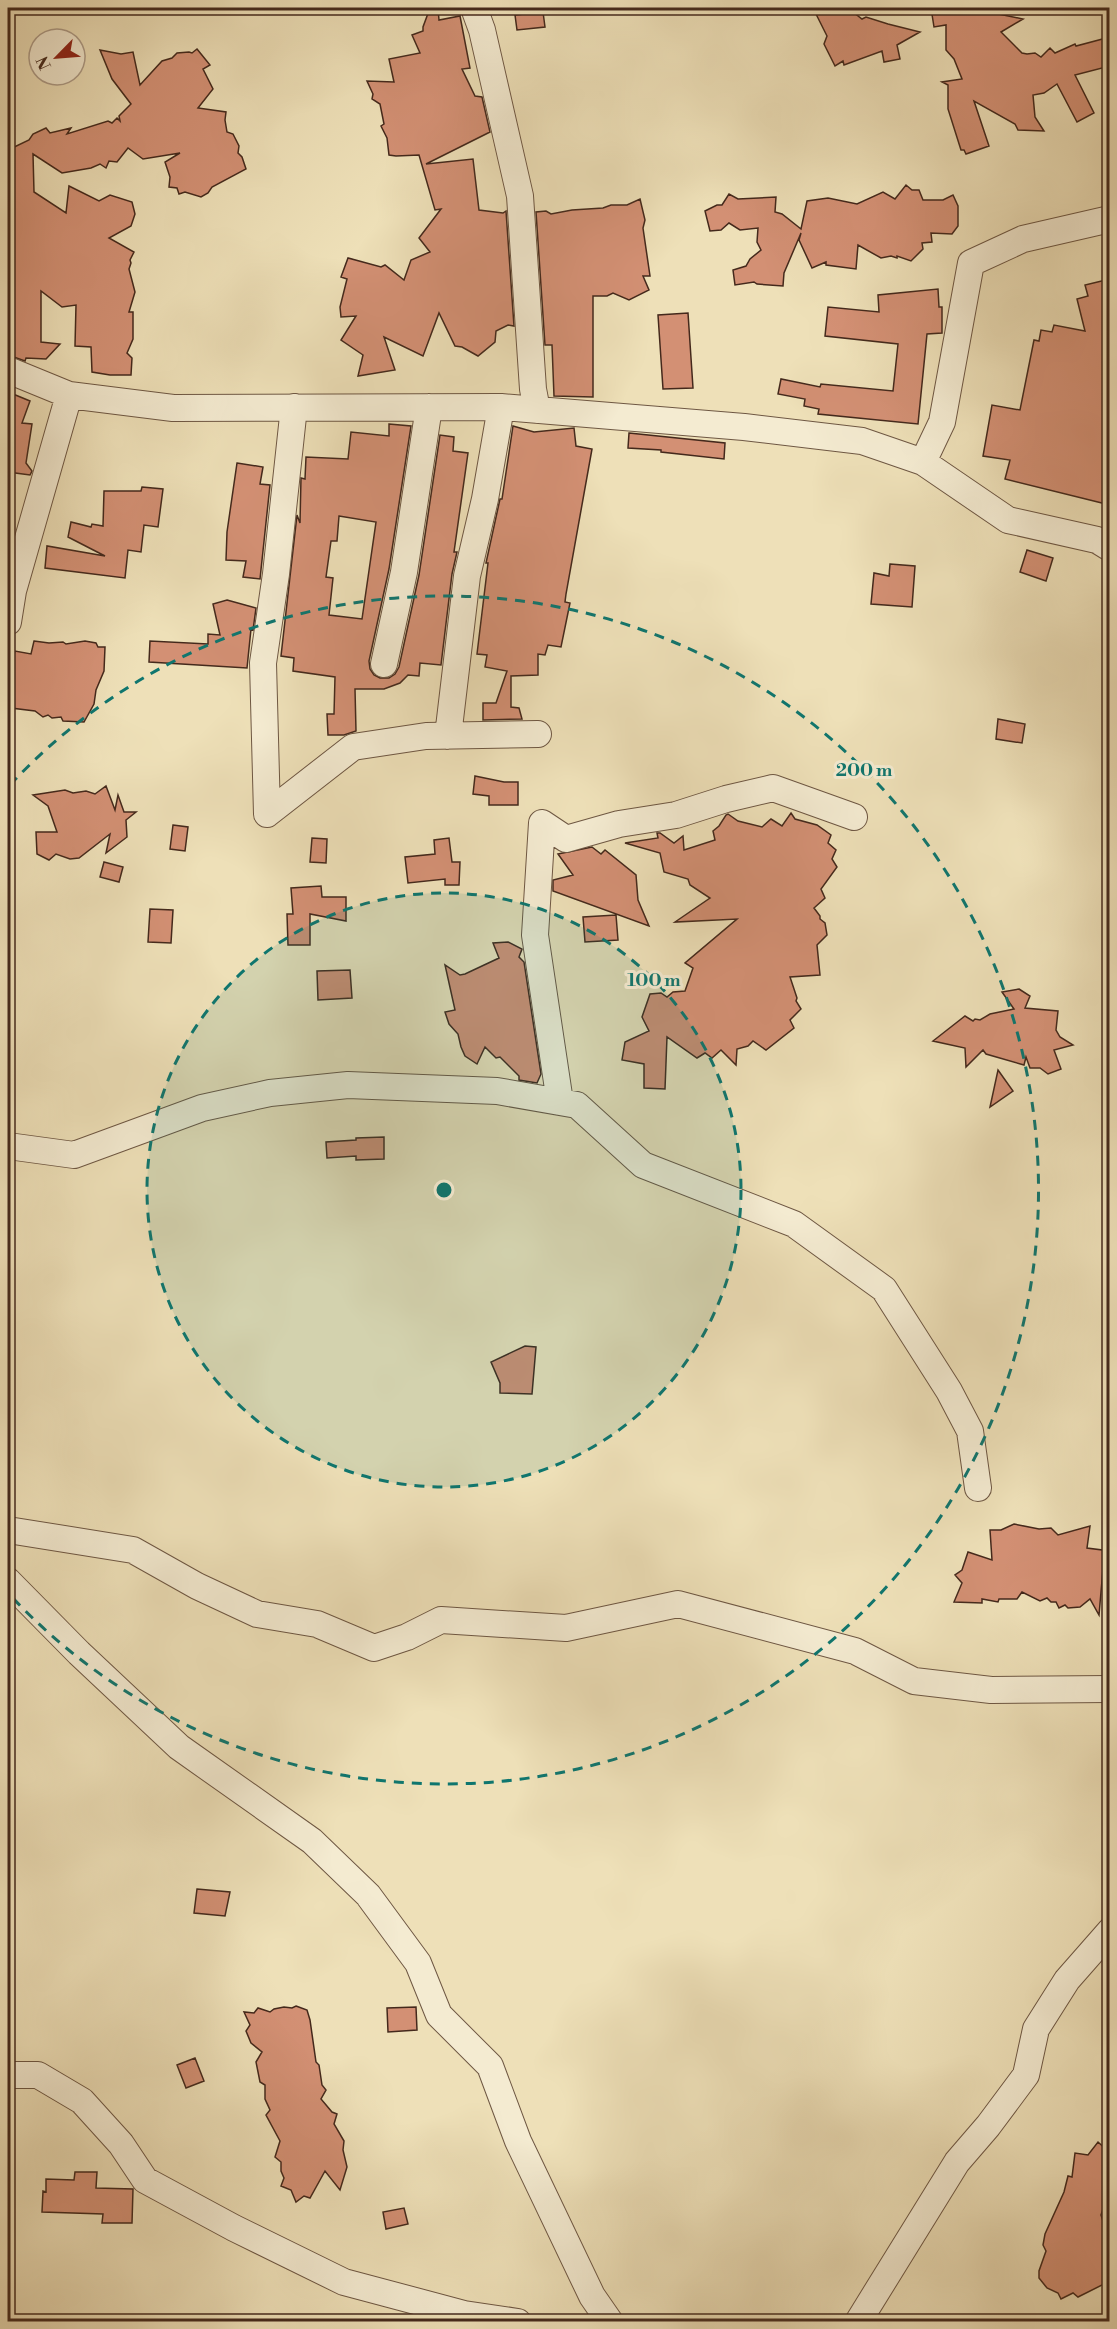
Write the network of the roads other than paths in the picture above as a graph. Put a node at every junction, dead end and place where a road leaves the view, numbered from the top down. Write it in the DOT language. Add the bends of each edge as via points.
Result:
graph roads {
  1 [pos="474,8"];
  2 [pos="1110,219"];
  3 [pos="8,370"];
  4 [pos="69,395"];
  5 [pos="294,407"];
  6 [pos="429,407"];
  7 [pos="501,407"];
  8 [pos="537,410"];
  9 [pos="923,462"];
  10 [pos="1110,548"];
  11 [pos="8,622"];
  12 [pos="384,664"];
  13 [pos="538,734"];
  14 [pos="448,736"];
  15 [pos="854,817"];
  16 [pos="560,1102"];
  17 [pos="8,1146"];
  18 [pos="978,1488"];
  19 [pos="8,1530"];
  20 [pos="8,1581"];
  21 [pos="1110,1689"];
  22 [pos="1110,1931"];
  23 [pos="8,2075"];
  24 [pos="518,2322"];
  25 [pos="610,2322"];
  26 [pos="858,2322"];
  1 -- 8 [label="street" via="520,196"];
  2 -- 9 [label="street" via="1023,239 971,263 942,422"];
  3 -- 4 [label="street"];
  4 -- 5 [label="street" via="173,408"];
  4 -- 11 [label="street" via="13,591"];
  5 -- 6 [label="street"];
  5 -- 14 [label="street" via="264,663 267,814 353,747"];
  6 -- 7 [label="street"];
  6 -- 12 [label="street" via="404,572"];
  7 -- 8 [label="street"];
  7 -- 14 [label="street" via="467,576"];
  8 -- 9 [label="street" via="862,441"];
  9 -- 10 [label="street" via="1008,520 1097,540"];
  13 -- 14 [label="street"];
  15 -- 16 [label="street" via="773,788 676,815 619,824 566,839 542,823 535,935"];
  16 -- 17 [label="street" via="497,1091 348,1085 270,1093 202,1108 74,1155"];
  16 -- 18 [label="street" via="577,1106 643,1165 794,1224 884,1289 949,1390 970,1431"];
  19 -- 21 [label="street" via="133,1550 256,1614 317,1624 374,1647 407,1637 441,1620 566,1628 678,1604 855,1651 914,1681 991,1690"];
  20 -- 25 [label="street" via="179,1747 312,1841 368,1895 418,1963 439,2015 490,2066 518,2141 592,2296"];
  22 -- 26 [label="street" via="1061,1990 1036,2029 1026,2075 957,2162"];
  23 -- 24 [label="street" via="38,2075 82,2101 121,2144 146,2180 344,2282 464,2314"];
}
